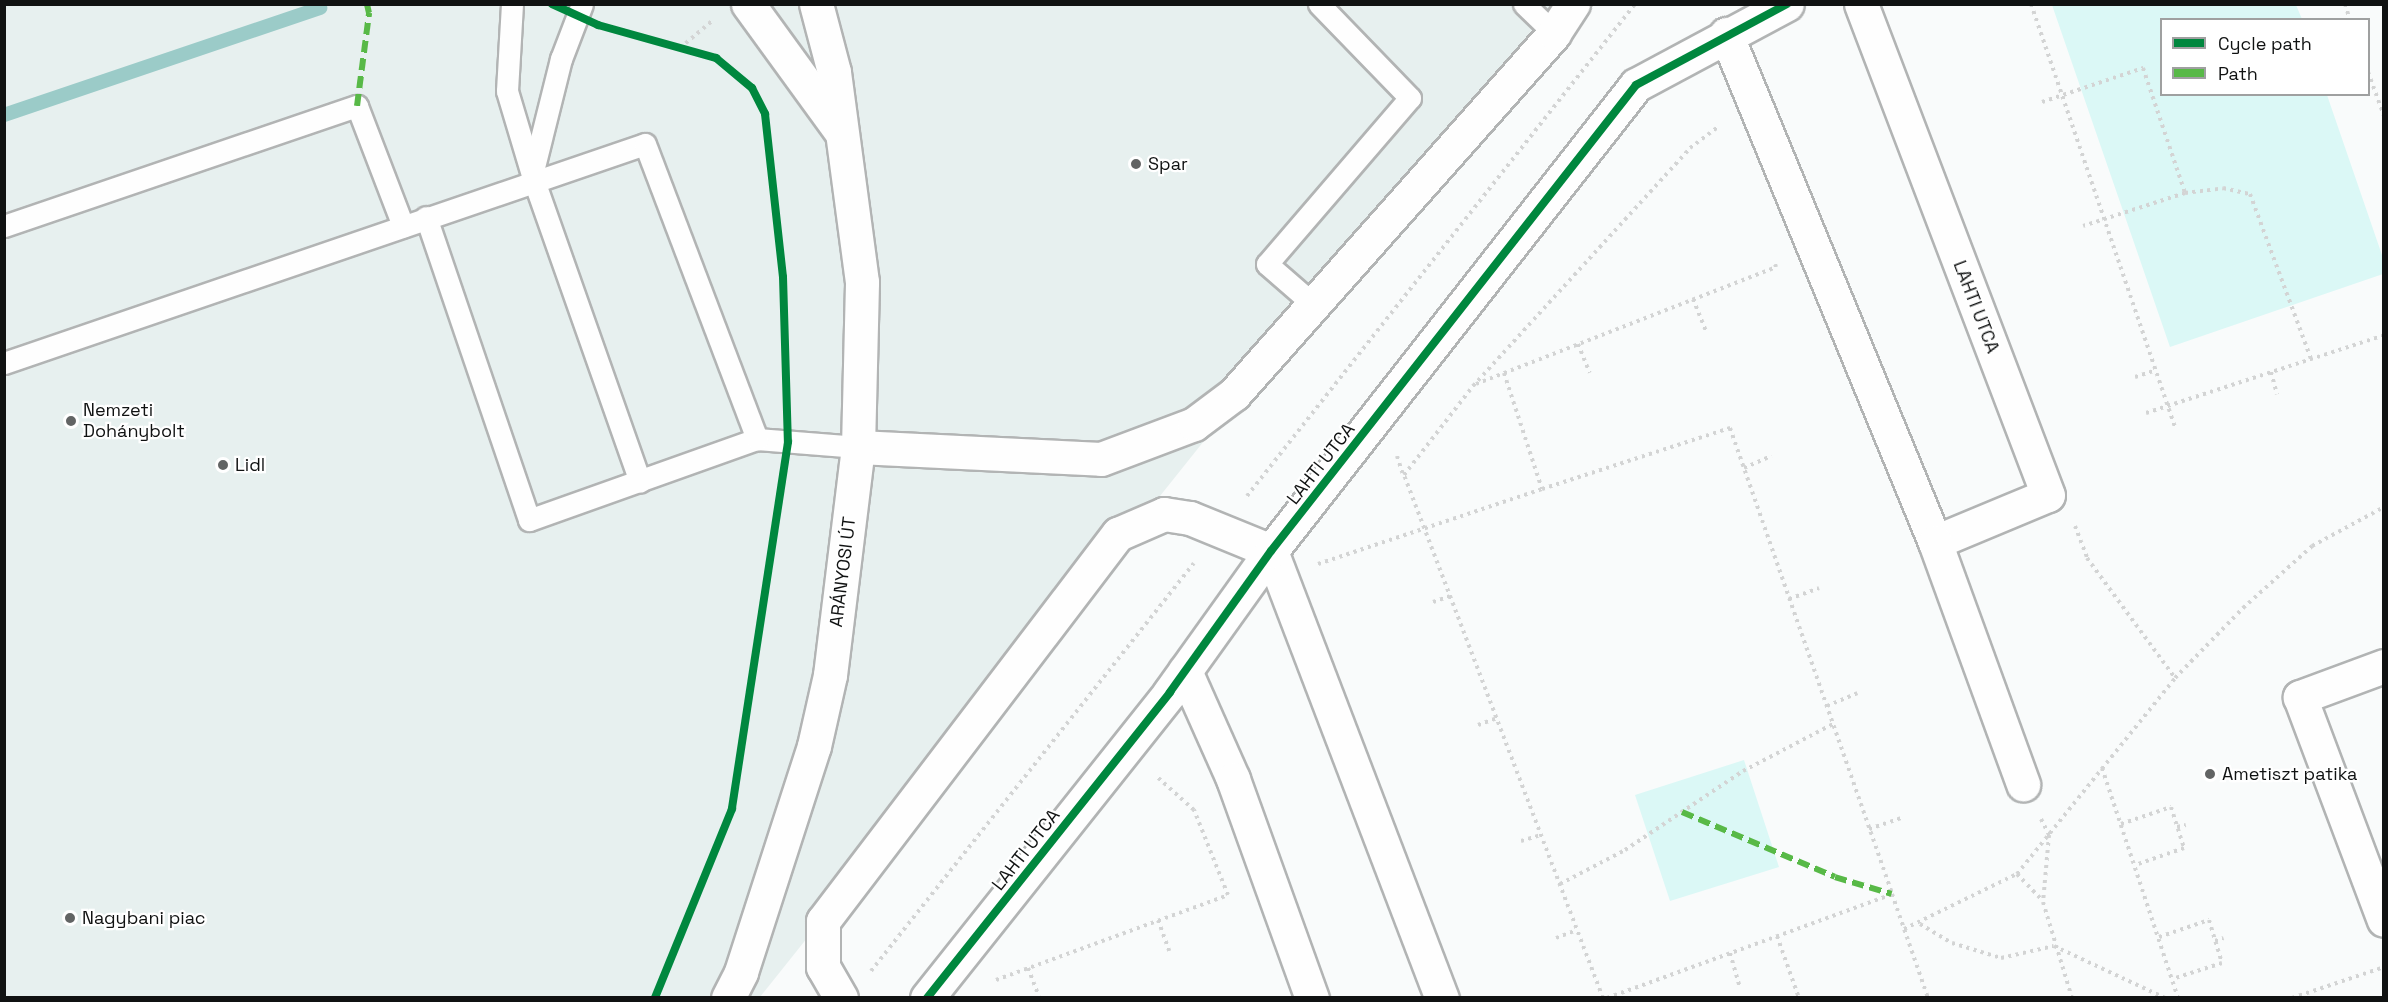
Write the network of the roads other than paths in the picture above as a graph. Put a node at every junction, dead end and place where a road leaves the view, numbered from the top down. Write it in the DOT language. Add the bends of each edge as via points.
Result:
graph roads {
  1 [pos="512,4"];
  2 [pos="582,4"];
  3 [pos="748,4"];
  4 [pos="816,4"];
  5 [pos="1319,4"];
  6 [pos="1524,4"];
  7 [pos="1573,4"];
  8 [pos="1787,4"];
  9 [pos="1861,4"];
  10 [pos="1554,33"];
  11 [pos="1726,34"];
  12 [pos="841,132"];
  13 [pos="533,178"];
  14 [pos="426,217"];
  15 [pos="4,226"];
  16 [pos="403,226"];
  17 [pos="1313,304"];
  18 [pos="4,363"];
  19 [pos="757,439"];
  20 [pos="858,447"];
  21 [pos="640,482"];
  22 [pos="1935,542"];
  23 [pos="1276,564"];
  24 [pos="2384,666"];
  25 [pos="1185,671"];
  26 [pos="2023,784"];
  27 [pos="2384,920"];
  28 [pos="728,998"];
  29 [pos="841,998"];
  30 [pos="927,998"];
  31 [pos="1312,998"];
  32 [pos="1442,998"];
  1 -- 13 [label="lane" via="507,91"];
  2 -- 13 [label="lane" via="561,59"];
  3 -- 12 [label="street"];
  4 -- 12 [label="street, ARÁNYOSI ÚT" via="834,72"];
  5 -- 17 [label="lane" via="1410,99 1267,264"];
  6 -- 10 [label="lane"];
  7 -- 10 [label="street"];
  8 -- 11 [label="street, LAHTI UTCA"];
  9 -- 22 [label="street, LAHTI UTCA" via="2048,495"];
  10 -- 17 [label="street"];
  11 -- 22 [label="street"];
  11 -- 23 [label="street, LAHTI UTCA" via="1636,85"];
  12 -- 20 [label="street, ARÁNYOSI ÚT" via="855,210 862,282"];
  13 -- 14 [label="lane"];
  13 -- 19 [label="lane" via="645,144"];
  13 -- 21 [label="lane"];
  14 -- 16 [label="lane"];
  14 -- 21 [label="lane" via="529,520"];
  15 -- 16 [label="lane" via="357,106"];
  16 -- 18 [label="lane"];
  17 -- 20 [label="street" via="1234,394 1194,424 1101,459"];
  19 -- 20 [label="lane"];
  19 -- 21 [label="lane"];
  20 -- 28 [label="street, ARÁNYOSI ÚT" via="830,675 814,746 741,972"];
  22 -- 26 [label="street"];
  23 -- 25 [label="street, LAHTI UTCA"];
  23 -- 29 [label="street" via="1190,518 1164,514 1118,534 823,921 823,967"];
  23 -- 32 [label="street"];
  24 -- 27 [label="street" via="2300,698"];
  25 -- 30 [label="street, LAHTI UTCA"];
  25 -- 31 [label="street" via="1233,779"];
}
